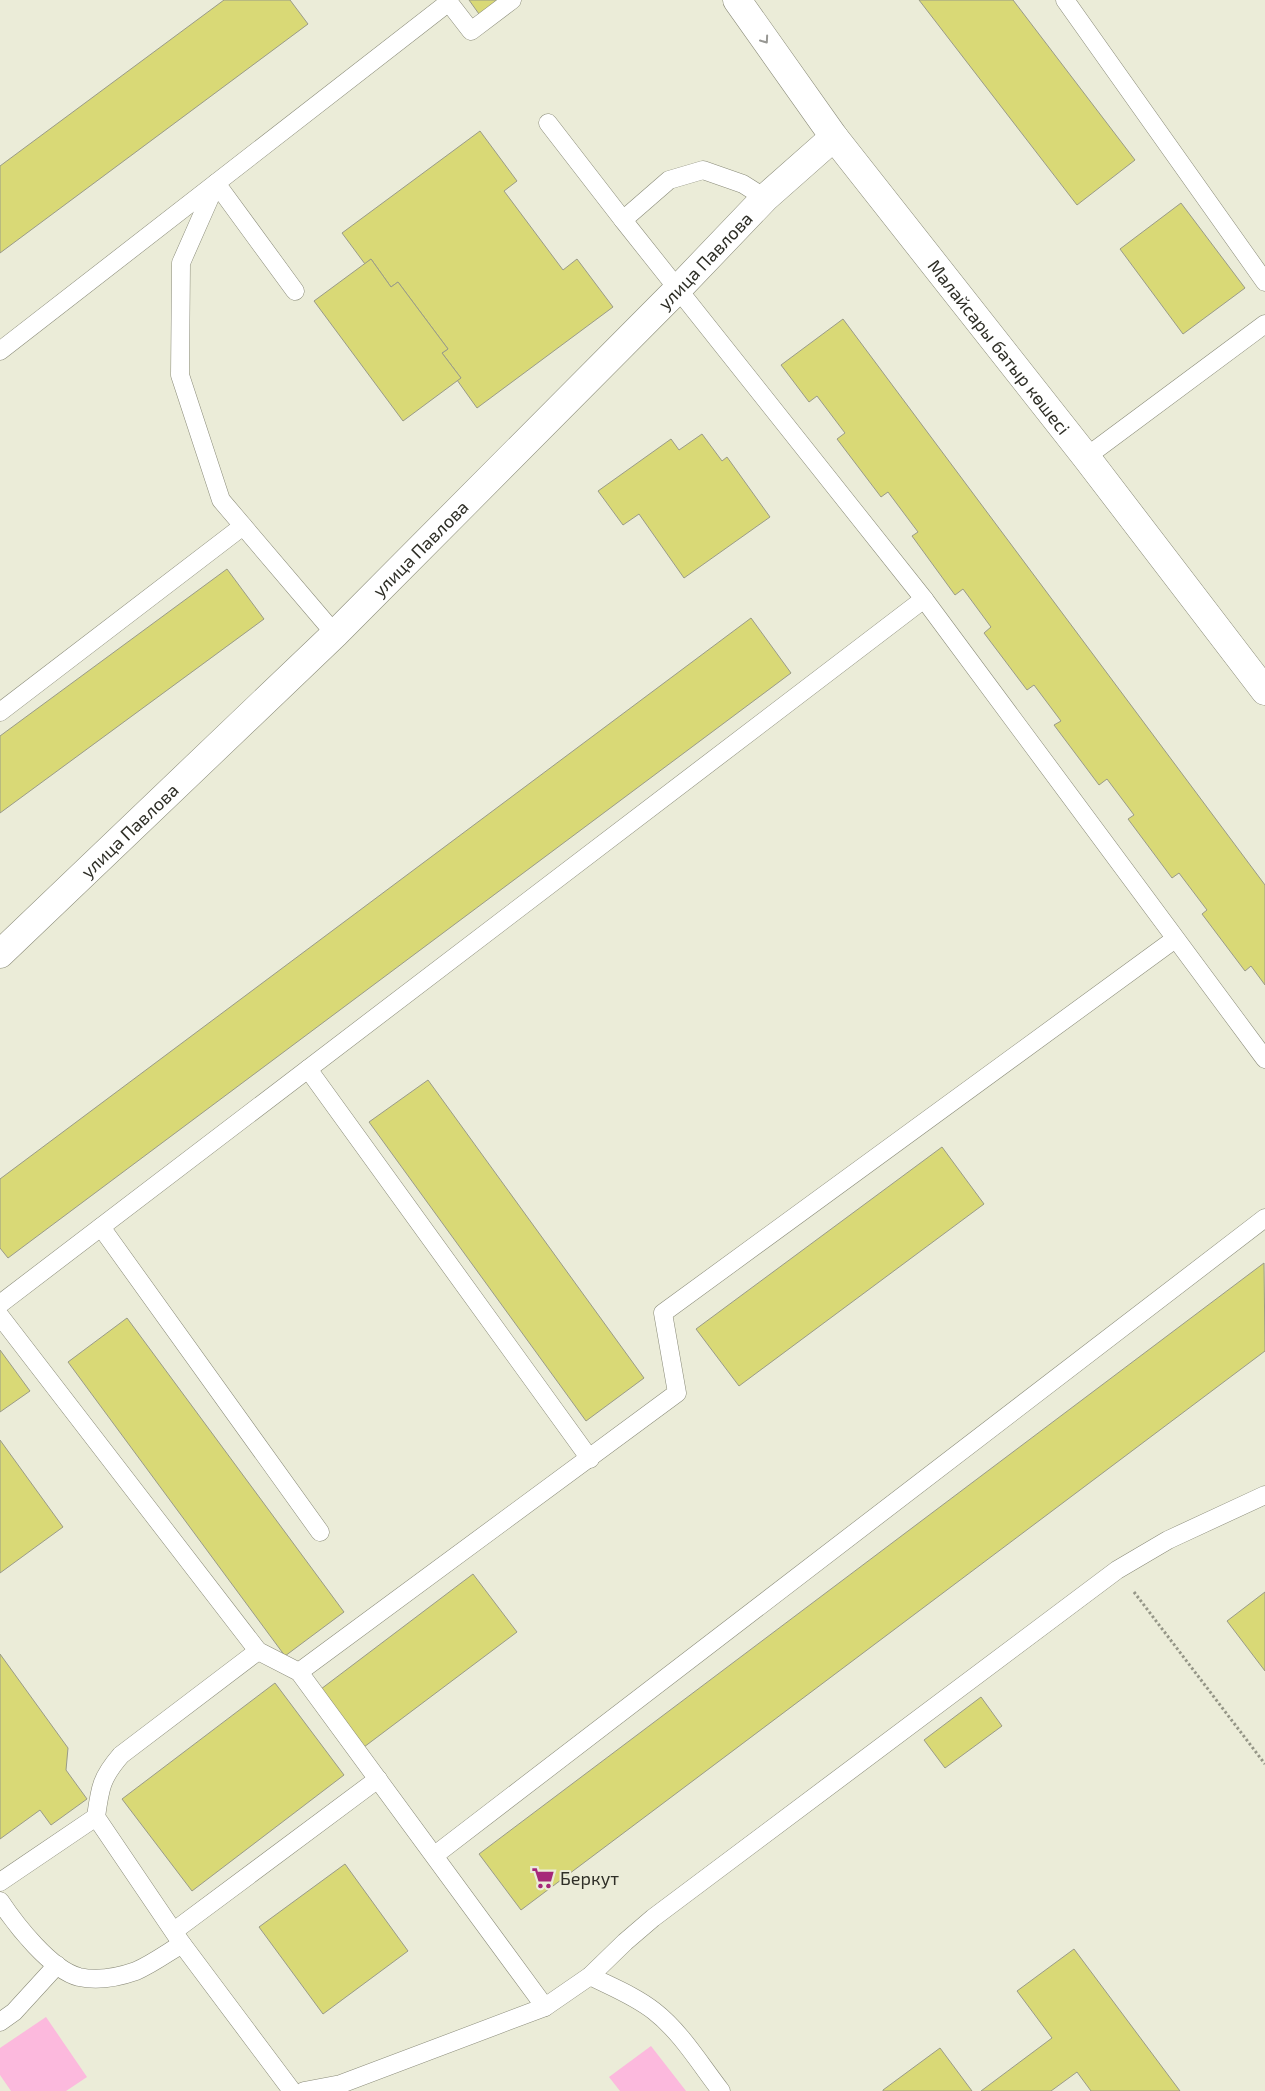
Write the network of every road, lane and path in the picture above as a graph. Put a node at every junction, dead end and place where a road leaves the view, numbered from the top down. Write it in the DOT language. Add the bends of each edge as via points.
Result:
graph roads {
  1 [pos="512,0"];
  2 [pos="737,0"];
  3 [pos="1065,0"];
  4 [pos="448,1"];
  5 [pos="548,123"];
  6 [pos="834,137"];
  7 [pos="216,183"];
  8 [pos="764,198"];
  9 [pos="623,220"];
  10 [pos="1265,282"];
  11 [pos="677,290"];
  12 [pos="295,291"];
  13 [pos="1265,324"];
  14 [pos="0,351"];
  15 [pos="1086,457"];
  16 [pos="243,526"];
  17 [pos="924,599"];
  18 [pos="335,634"];
  19 [pos="1265,691"];
  20 [pos="0,712"];
  21 [pos="1175,939"];
  22 [pos="0,954"];
  23 [pos="1265,1059"];
  24 [pos="308,1069"];
  25 [pos="1265,1218"];
  26 [pos="101,1227"];
  27 [pos="0,1304"];
  28 [pos="0,1316"];
  29 [pos="590,1459"];
  30 [pos="1265,1495"];
  31 [pos="320,1532"];
  32 [pos="1117,1570"];
  33 [pos="258,1652"];
  34 [pos="299,1672"];
  35 [pos="1265,1764"];
  36 [pos="378,1779"];
  37 [pos="96,1817"];
  38 [pos="435,1855"];
  39 [pos="0,1882"];
  40 [pos="0,1901"];
  41 [pos="178,1937"];
  42 [pos="57,1965"];
  43 [pos="590,1976"];
  44 [pos="545,2008"];
  45 [pos="0,2022"];
  46 [pos="292,2091"];
  47 [pos="304,2091"];
  48 [pos="721,2091"];
  1 -- 4 [label="lane" via="471,31"];
  2 -- 6 [label="street, Малайсары батыр көшесі, one-way"];
  3 -- 10 [label="lane"];
  4 -- 7 [label="lane"];
  5 -- 9 [label="lane"];
  6 -- 8 [label="street, улица Павлова"];
  6 -- 15 [label="street, Малайсары батыр көшесі"];
  7 -- 12 [label="lane"];
  7 -- 14 [label="lane"];
  7 -- 16 [label="lane" via="181,263 180,375 221,500"];
  8 -- 9 [label="lane" via="743,184 703,170 668,180"];
  8 -- 11 [label="street, улица Павлова"];
  9 -- 11 [label="lane"];
  11 -- 17 [label="lane"];
  11 -- 18 [label="street, улица Павлова"];
  13 -- 15 [label="lane"];
  15 -- 19 [label="street, Малайсары батыр көшесі"];
  16 -- 18 [label="lane"];
  16 -- 20 [label="lane"];
  17 -- 21 [label="lane"];
  17 -- 24 [label="lane"];
  18 -- 22 [label="street, улица Павлова"];
  21 -- 23 [label="lane"];
  21 -- 29 [label="lane" via="663,1313 677,1393"];
  24 -- 26 [label="lane"];
  24 -- 29 [label="lane"];
  25 -- 38 [label="lane"];
  26 -- 27 [label="lane"];
  26 -- 31 [label="lane"];
  28 -- 33 [label="lane"];
  29 -- 34 [label="lane"];
  30 -- 32 [label="lane" via="1168,1540"];
  32 -- 35 [label="path"];
  32 -- 43 [label="lane" via="654,1918"];
  33 -- 34 [label="lane"];
  33 -- 37 [label="lane" via="121,1756 108,1770 100,1787"];
  34 -- 36 [label="lane"];
  36 -- 38 [label="lane"];
  36 -- 41 [label="lane"];
  37 -- 39 [label="lane"];
  37 -- 41 [label="lane"];
  38 -- 44 [label="lane"];
  40 -- 42 [label="lane" via="16,1924"];
  41 -- 42 [label="lane" via="136,1971 100,1979 78,1976"];
  41 -- 46 [label="lane"];
  42 -- 45 [label="lane" via="14,2012"];
  43 -- 44 [label="lane"];
  43 -- 48 [label="lane" via="655,2012 673,2028"];
  44 -- 47 [label="lane" via="341,2084"];
}
